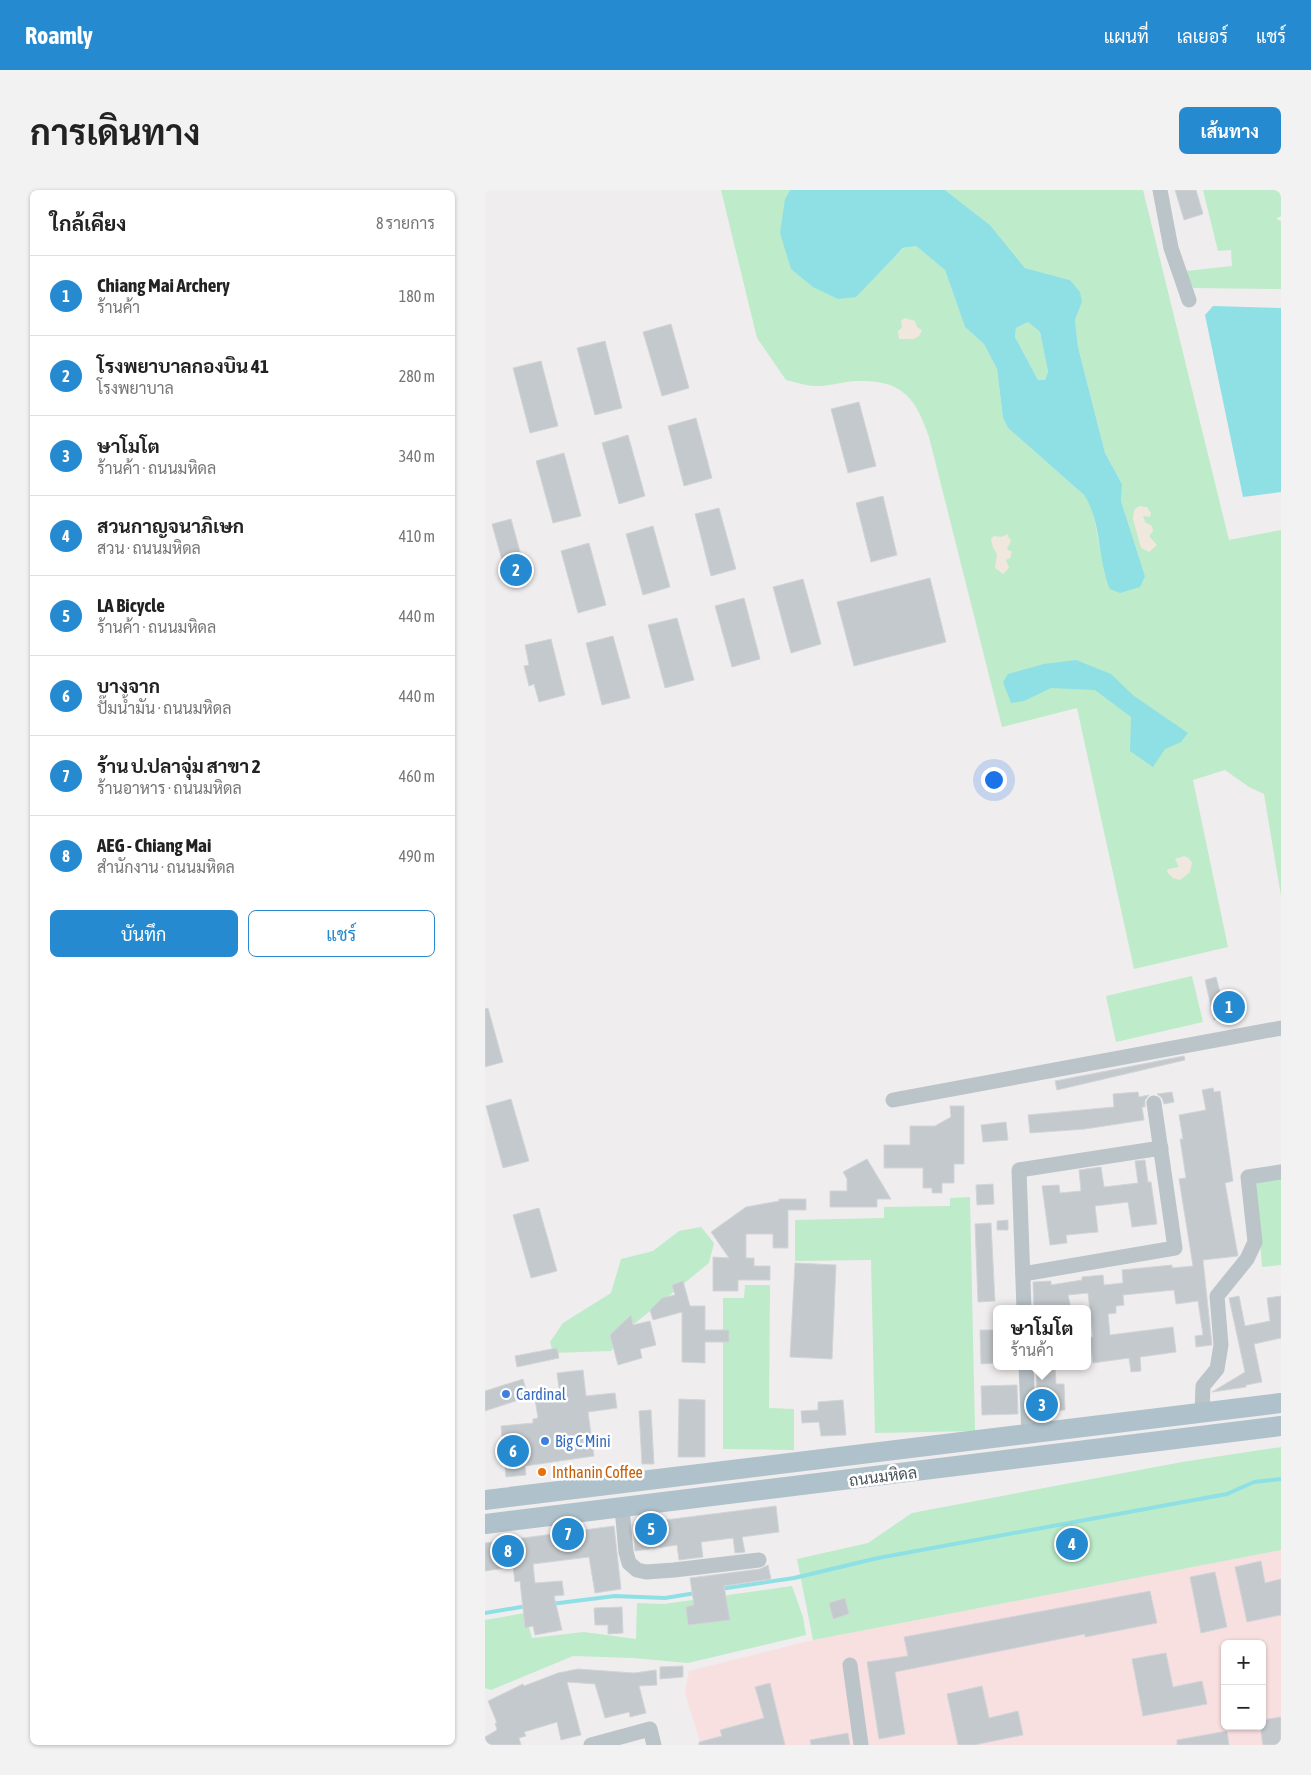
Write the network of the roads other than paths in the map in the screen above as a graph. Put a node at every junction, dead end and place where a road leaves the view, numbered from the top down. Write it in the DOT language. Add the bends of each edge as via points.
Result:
graph roads {
  1 [pos="1160,190"];
  2 [pos="1189,300"];
  3 [pos="1281,1028"];
  4 [pos="893,1100"];
  5 [pos="1155,1102"];
  6 [pos="1161,1148"];
  7 [pos="1281,1172"];
  8 [pos="1023,1274"];
  9 [pos="1024,1305"];
  10 [pos="1026,1370"];
  11 [pos="1281,1403"];
  12 [pos="1202,1413"];
  13 [pos="1281,1426"];
  14 [pos="1029,1434"];
  15 [pos="818,1460"];
  16 [pos="821,1484"];
  17 [pos="485,1500"];
  18 [pos="622,1508"];
  19 [pos="485,1524"];
  20 [pos="759,1560"];
  21 [pos="849,1665"];
  22 [pos="591,1745"];
  23 [pos="654,1745"];
  24 [pos="861,1745"];
  1 -- 2 [label="street" via="1171,248"];
  3 -- 4 [label="street"];
  5 -- 6 [label="street"];
  6 -- 8 [label="street" via="1019,1170"];
  6 -- 8 [label="street" via="1175,1248"];
  7 -- 12 [label="street" via="1247,1177 1255,1242 1247,1259 1217,1296 1221,1345 1217,1369 1203,1386"];
  8 -- 9 [label="street"];
  10 -- 14 [label="street"];
  11 -- 12 [label="main road, ถนนมหิดล"];
  12 -- 14 [label="main road, ถนนมหิดล"];
  13 -- 16 [label="main road, ถนนมหิดล"];
  14 -- 15 [label="main road, ถนนมหิดล"];
  15 -- 16 [label="main road"];
  15 -- 17 [label="main road, ถนนมหิดล"];
  16 -- 18 [label="main road, ถนนมหิดล"];
  18 -- 19 [label="main road, ถนนมหิดล"];
  18 -- 20 [label="street" via="626,1552 629,1563 637,1570 674,1570"];
  21 -- 24 [label="street"];
  22 -- 23 [label="street" via="650,1729"];
}
